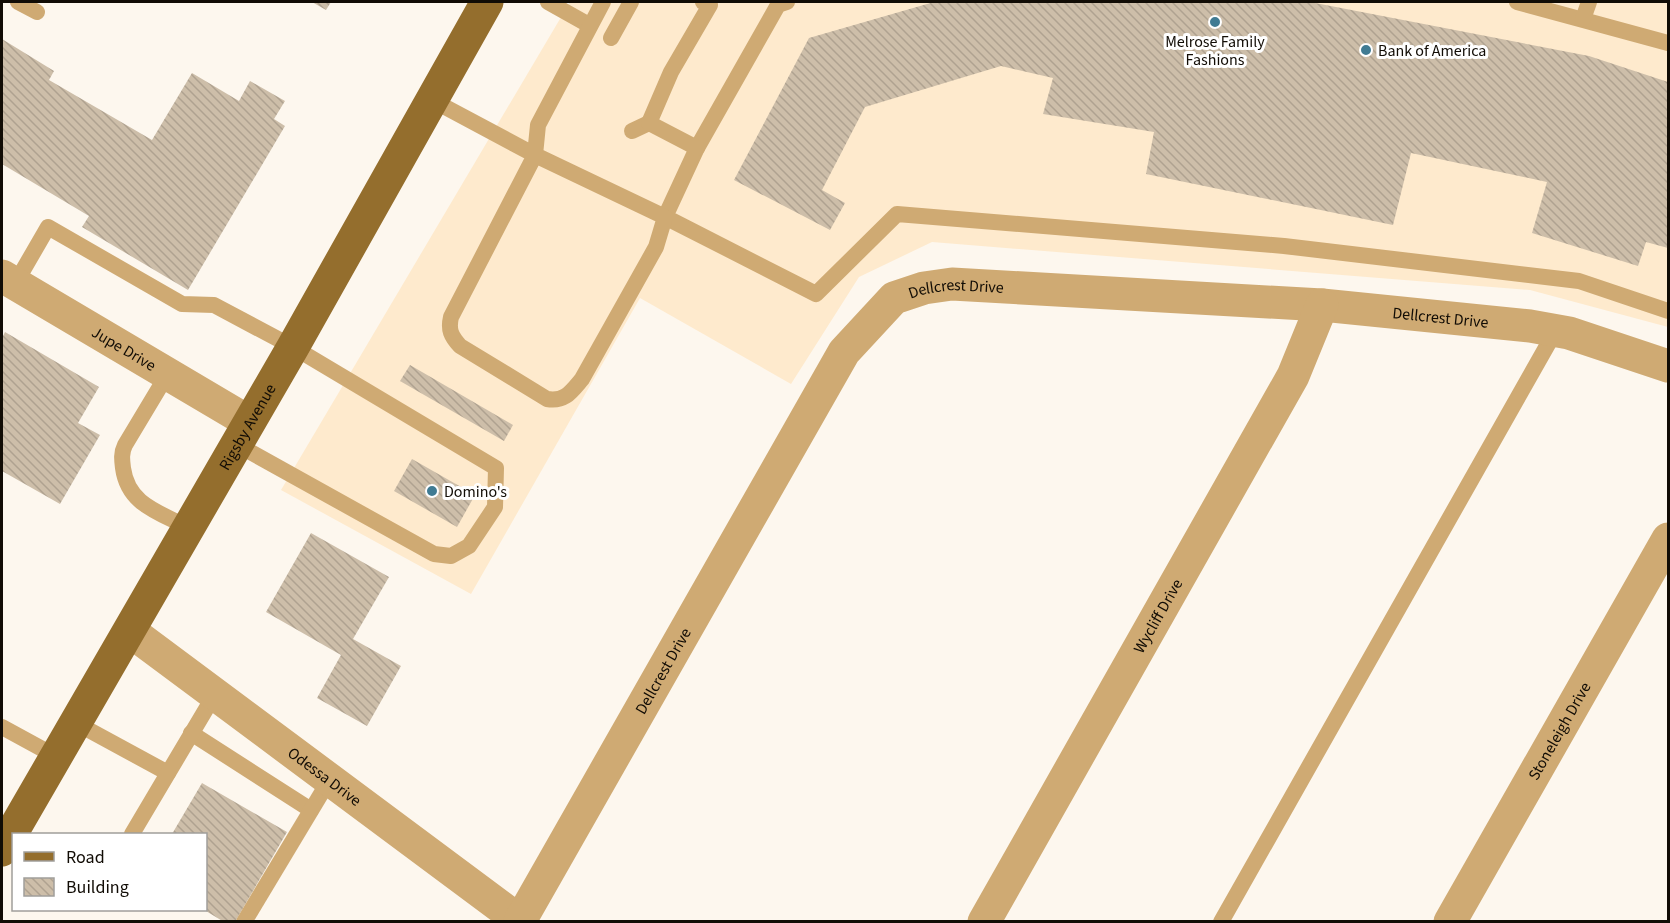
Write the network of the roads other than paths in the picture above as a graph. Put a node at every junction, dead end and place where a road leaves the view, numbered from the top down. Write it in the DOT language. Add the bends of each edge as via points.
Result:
graph roads {
  1 [pos="18,2"];
  2 [pos="487,2"];
  3 [pos="548,2"];
  4 [pos="603,2"];
  5 [pos="632,2"];
  6 [pos="704,2"];
  7 [pos="787,2"];
  8 [pos="1517,2"];
  9 [pos="1588,2"];
  10 [pos="37,12"];
  11 [pos="1583,19"];
  12 [pos="589,26"];
  13 [pos="611,38"];
  14 [pos="1668,43"];
  15 [pos="432,99"];
  16 [pos="649,123"];
  17 [pos="632,131"];
  18 [pos="697,148"];
  19 [pos="535,155"];
  20 [pos="664,217"];
  21 [pos="8,280"];
  22 [pos="1322,305"];
  23 [pos="1668,311"];
  24 [pos="1556,330"];
  25 [pos="293,347"];
  26 [pos="1668,366"];
  27 [pos="167,375"];
  28 [pos="242,433"];
  29 [pos="189,528"];
  30 [pos="1668,539"];
  31 [pos="130,631"];
  32 [pos="215,694"];
  33 [pos="76,723"];
  34 [pos="2,727"];
  35 [pos="191,733"];
  36 [pos="57,757"];
  37 [pos="168,773"];
  38 [pos="330,780"];
  39 [pos="311,810"];
  40 [pos="14,833"];
  41 [pos="133,833"];
  42 [pos="244,921"];
  43 [pos="521,921"];
  44 [pos="984,921"];
  45 [pos="1221,921"];
  46 [pos="1450,921"];
  1 -- 10 [label="lane"];
  2 -- 15 [label="main road, Rigsby Avenue"];
  3 -- 12 [label="lane"];
  4 -- 12 [label="lane"];
  5 -- 13 [label="lane"];
  6 -- 16 [label="lane" via="710,5 671,72"];
  7 -- 18 [label="lane" via="778,5"];
  8 -- 11 [label="lane"];
  9 -- 11 [label="lane"];
  11 -- 14 [label="lane"];
  12 -- 19 [label="lane" via="538,125"];
  15 -- 19 [label="lane"];
  15 -- 25 [label="main road, Rigsby Avenue"];
  16 -- 17 [label="lane"];
  16 -- 18 [label="lane"];
  18 -- 20 [label="lane"];
  19 -- 20 [label="lane"];
  19 -- 20 [label="lane" via="451,317 449,328 460,346 547,399 564,398 582,379 656,247"];
  20 -- 23 [label="lane" via="816,294 897,214 1284,246 1580,281"];
  21 -- 25 [label="lane" via="48,227 182,304 214,305"];
  21 -- 27 [label="street, Jupe Drive"];
  22 -- 24 [label="street, Dellcrest Drive"];
  22 -- 43 [label="street, Dellcrest Drive" via="952,284 894,298 844,352"];
  22 -- 44 [label="street, Wycliff Drive" via="1293,376"];
  24 -- 26 [label="street, Dellcrest Drive"];
  24 -- 45 [label="lane"];
  25 -- 28 [label="main road, Rigsby Avenue"];
  25 -- 28 [label="lane" via="496,468 495,507 469,546 451,556 435,554"];
  27 -- 28 [label="street, Jupe Drive"];
  27 -- 29 [label="lane" via="125,445 123,471 127,489 138,501"];
  28 -- 29 [label="main road, Rigsby Avenue"];
  29 -- 31 [label="main road, Rigsby Avenue"];
  30 -- 46 [label="street, Stoneleigh Drive"];
  31 -- 32 [label="street, Odessa Drive"];
  31 -- 33 [label="main road, Rigsby Avenue"];
  32 -- 35 [label="lane"];
  32 -- 38 [label="street, Odessa Drive"];
  33 -- 36 [label="main road, Rigsby Avenue"];
  33 -- 37 [label="lane"];
  34 -- 36 [label="lane"];
  35 -- 37 [label="lane"];
  35 -- 39 [label="lane"];
  36 -- 40 [label="main road, Rigsby Avenue"];
  37 -- 41 [label="lane"];
  38 -- 39 [label="lane"];
  38 -- 43 [label="street, Odessa Drive"];
  39 -- 42 [label="lane"];
}
